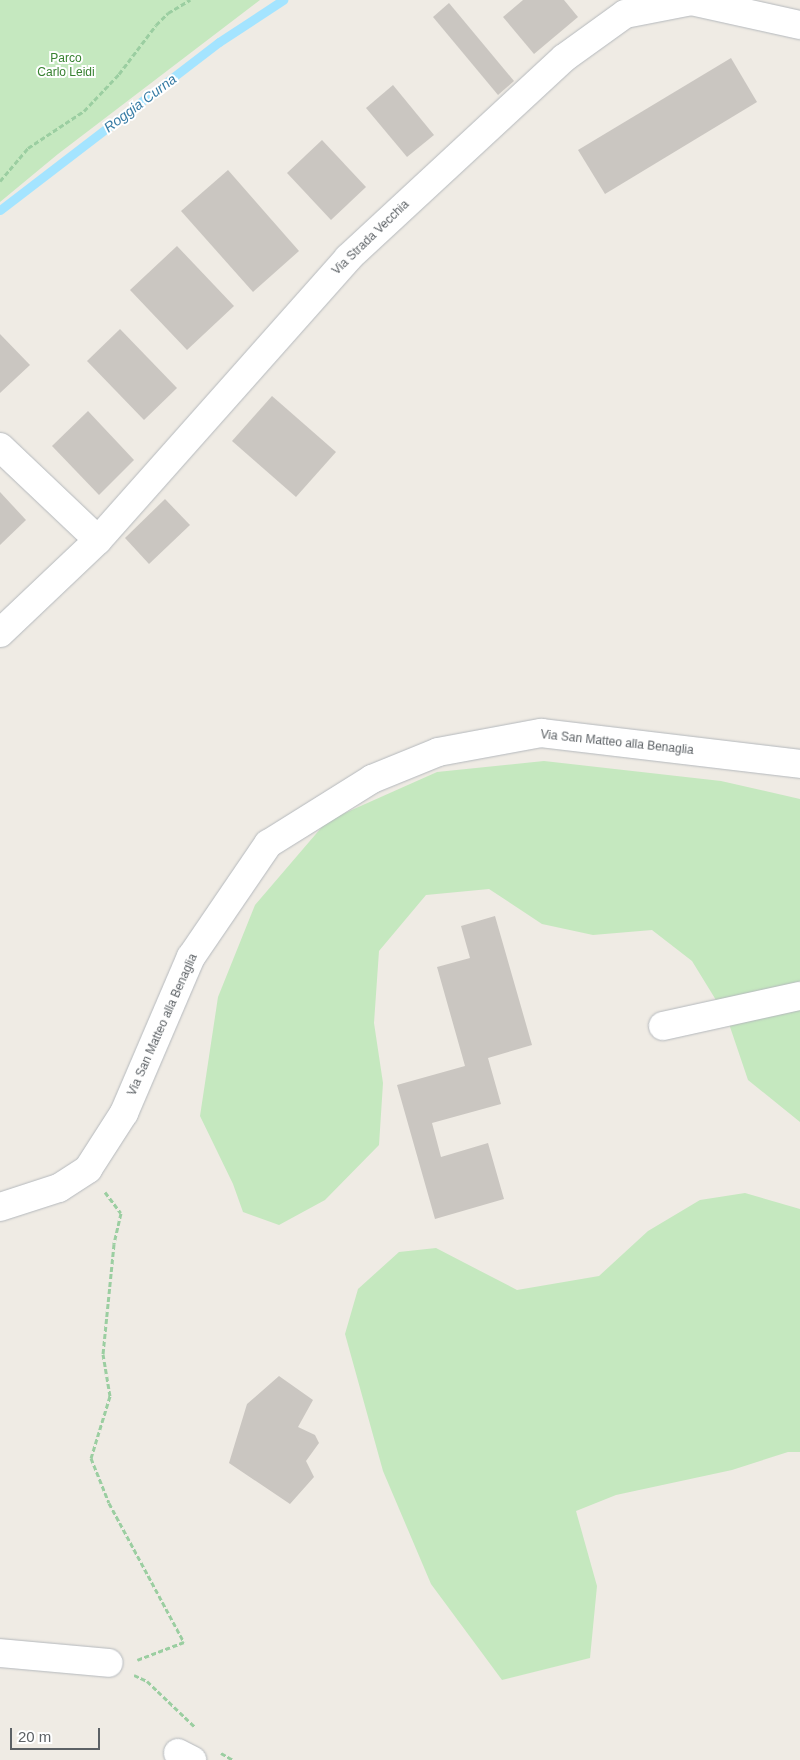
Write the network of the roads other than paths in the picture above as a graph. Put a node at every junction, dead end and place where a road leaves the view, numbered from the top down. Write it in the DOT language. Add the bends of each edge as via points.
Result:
graph roads {
  1 [pos="689,1"];
  2 [pos="800,25"];
  3 [pos="0,446"];
  4 [pos="98,540"];
  5 [pos="0,633"];
  6 [pos="800,764"];
  7 [pos="800,996"];
  8 [pos="663,1026"];
  9 [pos="0,1206"];
  10 [pos="0,1653"];
  11 [pos="109,1663"];
  1 -- 2 [label="street"];
  1 -- 4 [label="street, Via Strada Vecchia" via="625,14 564,58 348,258"];
  3 -- 4 [label="street"];
  4 -- 5 [label="street, Via Strada Vecchia"];
  6 -- 9 [label="street, Via San Matteo alla Benaglia" via="541,733 438,752 372,779 268,844 190,957 124,1113 88,1169 59,1188"];
  7 -- 8 [label="street"];
  10 -- 11 [label="street"];
}
